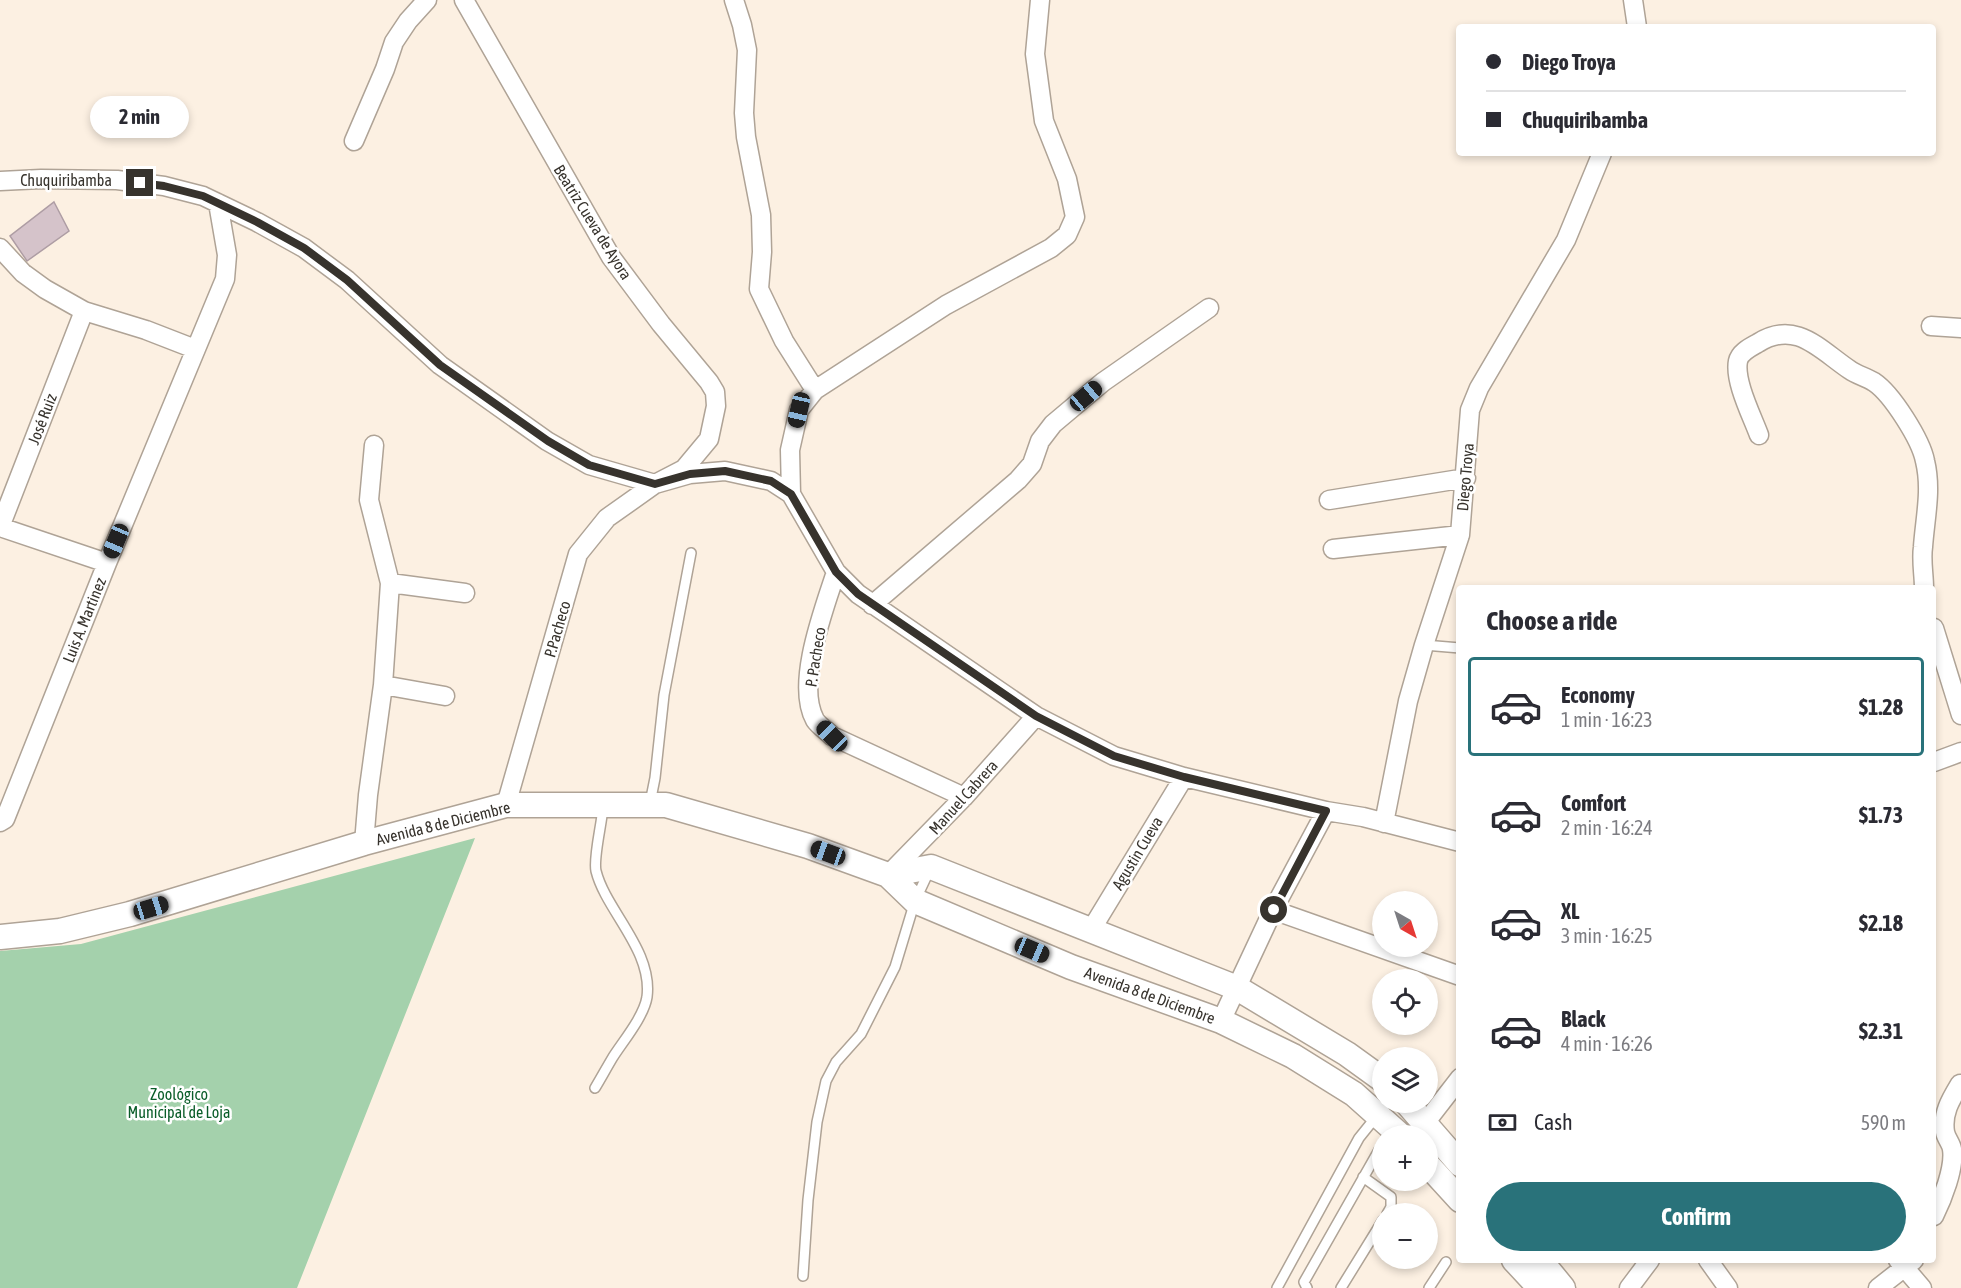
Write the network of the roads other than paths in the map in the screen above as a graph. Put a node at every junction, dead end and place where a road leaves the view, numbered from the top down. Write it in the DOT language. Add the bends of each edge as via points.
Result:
graph roads {
  1 [pos="427,0"];
  2 [pos="464,0"];
  3 [pos="734,0"];
  4 [pos="1040,0"];
  5 [pos="1633,0"];
  6 [pos="1637,24"];
  7 [pos="354,141"];
  8 [pos="1601,156"];
  9 [pos="0,181"];
  10 [pos="218,203"];
  11 [pos="0,248"];
  12 [pos="1209,308"];
  13 [pos="84,311"];
  14 [pos="1930,326"];
  15 [pos="1961,328"];
  16 [pos="195,350"];
  17 [pos="815,390"];
  18 [pos="1759,435"];
  19 [pos="374,445"];
  20 [pos="1466,478"];
  21 [pos="655,484"];
  22 [pos="791,494"];
  23 [pos="1329,500"];
  24 [pos="0,527"];
  25 [pos="1460,535"];
  26 [pos="1333,549"];
  27 [pos="691,553"];
  28 [pos="107,563"];
  29 [pos="836,572"];
  30 [pos="390,583"];
  31 [pos="1924,585"];
  32 [pos="465,593"];
  33 [pos="872,605"];
  34 [pos="1936,634"];
  35 [pos="1424,645"];
  36 [pos="1456,648"];
  37 [pos="383,685"];
  38 [pos="445,696"];
  39 [pos="1961,715"];
  40 [pos="1036,716"];
  41 [pos="1961,752"];
  42 [pos="1936,761"];
  43 [pos="1184,777"];
  44 [pos="964,797"];
  45 [pos="604,805"];
  46 [pos="650,805"];
  47 [pos="506,806"];
  48 [pos="1326,811"];
  49 [pos="0,822"];
  50 [pos="1384,823"];
  51 [pos="1456,841"];
  52 [pos="364,843"];
  53 [pos="931,867"];
  54 [pos="888,875"];
  55 [pos="915,901"];
  56 [pos="1274,910"];
  57 [pos="1091,930"];
  58 [pos="0,938"];
  59 [pos="1456,975"];
  60 [pos="1237,988"];
  61 [pos="1221,1021"];
  62 [pos="1372,1072"];
  63 [pos="1456,1081"];
  64 [pos="1960,1084"];
  65 [pos="595,1088"];
  66 [pos="1399,1122"];
  67 [pos="1456,1161"];
  68 [pos="1438,1176"];
  69 [pos="1364,1177"];
  70 [pos="1456,1196"];
  71 [pos="1391,1203"];
  72 [pos="1936,1212"];
  73 [pos="1372,1238"];
  74 [pos="1446,1262"];
  75 [pos="1517,1263"];
  76 [pos="1542,1263"];
  77 [pos="1648,1263"];
  78 [pos="1710,1263"];
  79 [pos="1904,1263"];
  80 [pos="1906,1263"];
  81 [pos="803,1276"];
  82 [pos="1277,1288"];
  83 [pos="1306,1288"];
  84 [pos="1341,1288"];
  85 [pos="1429,1288"];
  86 [pos="1540,1288"];
  87 [pos="1563,1288"];
  88 [pos="1629,1288"];
  89 [pos="1728,1288"];
  90 [pos="1878,1288"];
  91 [pos="1922,1288"];
  1 -- 7 [label="street" via="394,42"];
  2 -- 21 [label="street, Beatriz Cueva de Ayora" via="611,257 715,392 709,439 684,469"];
  3 -- 17 [label="street" via="747,50 744,113 761,215 759,290 784,341"];
  4 -- 17 [label="street" via="1035,54 1044,120 1067,179 1075,217 1067,236 946,305"];
  5 -- 6 [label="street"];
  8 -- 20 [label="street, Diego Troya" via="1566,240 1479,388 1470,410"];
  9 -- 10 [label="street, Chuquiribamba" via="117,180 164,186"];
  10 -- 16 [label="street, Luis A. Martinez" via="227,255 225,279"];
  10 -- 21 [label="street, Chuquiribamba" via="304,248 347,280 440,365 548,441 589,465"];
  11 -- 13 [label="street" via="23,273"];
  12 -- 33 [label="street" via="1103,382 1053,424 1040,441 1032,464 1018,480"];
  13 -- 16 [label="street"];
  13 -- 24 [label="street, José Ruiz"];
  14 -- 15 [label="street"];
  16 -- 28 [label="street, Luis A. Martinez"];
  17 -- 22 [label="street" via="799,410 790,450"];
  18 -- 31 [label="street" via="1739,380 1738,360 1744,351 1769,336 1791,334 1815,343 1851,371 1876,383 1900,411 1925,460 1928,515 1922,549"];
  19 -- 30 [label="street" via="369,500"];
  20 -- 23 [label="street"];
  20 -- 25 [label="street, Diego Troya"];
  21 -- 22 [label="street" via="690,474 725,471 771,481"];
  21 -- 47 [label="street, P.Pacheco" via="607,518 578,554"];
  22 -- 29 [label="street"];
  24 -- 28 [label="street"];
  25 -- 26 [label="street"];
  25 -- 35 [label="street, Diego Troya"];
  27 -- 46 [label="lane" via="664,695"];
  28 -- 49 [label="street, Luis A. Martinez" via="5,819"];
  29 -- 33 [label="street"];
  29 -- 44 [label="street, P. Pacheco" via="822,613 808,681 816,720 832,736"];
  30 -- 32 [label="street"];
  30 -- 37 [label="street"];
  33 -- 40 [label="street"];
  34 -- 39 [label="street"];
  35 -- 36 [label="lane"];
  35 -- 50 [label="street, Diego Troya" via="1408,701"];
  37 -- 38 [label="street"];
  37 -- 52 [label="street"];
  40 -- 43 [label="street" via="1114,756"];
  40 -- 44 [label="street, Manuel Cabrera"];
  41 -- 42 [label="street"];
  43 -- 48 [label="street"];
  43 -- 57 [label="street, Agustin Cueva"];
  44 -- 54 [label="street, Manuel Cabrera"];
  45 -- 46 [label="main road, Avenida 8 de Diciembre"];
  45 -- 47 [label="main road, Avenida 8 de Diciembre"];
  45 -- 65 [label="lane" via="595,867 600,885 628,930 643,964 647,999"];
  46 -- 54 [label="main road, Avenida 8 de Diciembre" via="666,805 808,846"];
  47 -- 52 [label="main road, Avenida 8 de Diciembre"];
  48 -- 50 [label="street"];
  48 -- 56 [label="street"];
  50 -- 51 [label="street"];
  52 -- 58 [label="main road, Avenida 8 de Diciembre" via="130,914 60,931"];
  53 -- 54 [label="main road"];
  53 -- 55 [label="lane"];
  53 -- 57 [label="main road"];
  54 -- 55 [label="main road, Avenida 8 de Diciembre"];
  55 -- 61 [label="main road, Avenida 8 de Diciembre" via="1071,967"];
  55 -- 81 [label="lane" via="895,967 861,1034 836,1062 826,1081 817,1122"];
  56 -- 59 [label="street"];
  56 -- 60 [label="street"];
  57 -- 60 [label="main road"];
  60 -- 61 [label="street"];
  60 -- 62 [label="main road"];
  61 -- 66 [label="main road, Avenida 8 de Diciembre" via="1293,1056"];
  63 -- 66 [label="street"];
  64 -- 72 [label="street" via="1946,1109 1945,1132 1952,1149 1951,1164"];
  66 -- 67 [label="main road, Avenida 8 de Diciembre"];
  66 -- 69 [label="lane"];
  66 -- 82 [label="lane" via="1359,1138"];
  68 -- 70 [label="main road"];
  69 -- 71 [label="lane" via="1391,1197"];
  69 -- 83 [label="lane" via="1304,1281"];
  73 -- 84 [label="lane"];
  74 -- 85 [label="lane"];
  75 -- 86 [label="main road"];
  76 -- 87 [label="main road"];
  77 -- 88 [label="street"];
  78 -- 89 [label="street"];
  79 -- 90 [label="street"];
  80 -- 91 [label="street"];
}
